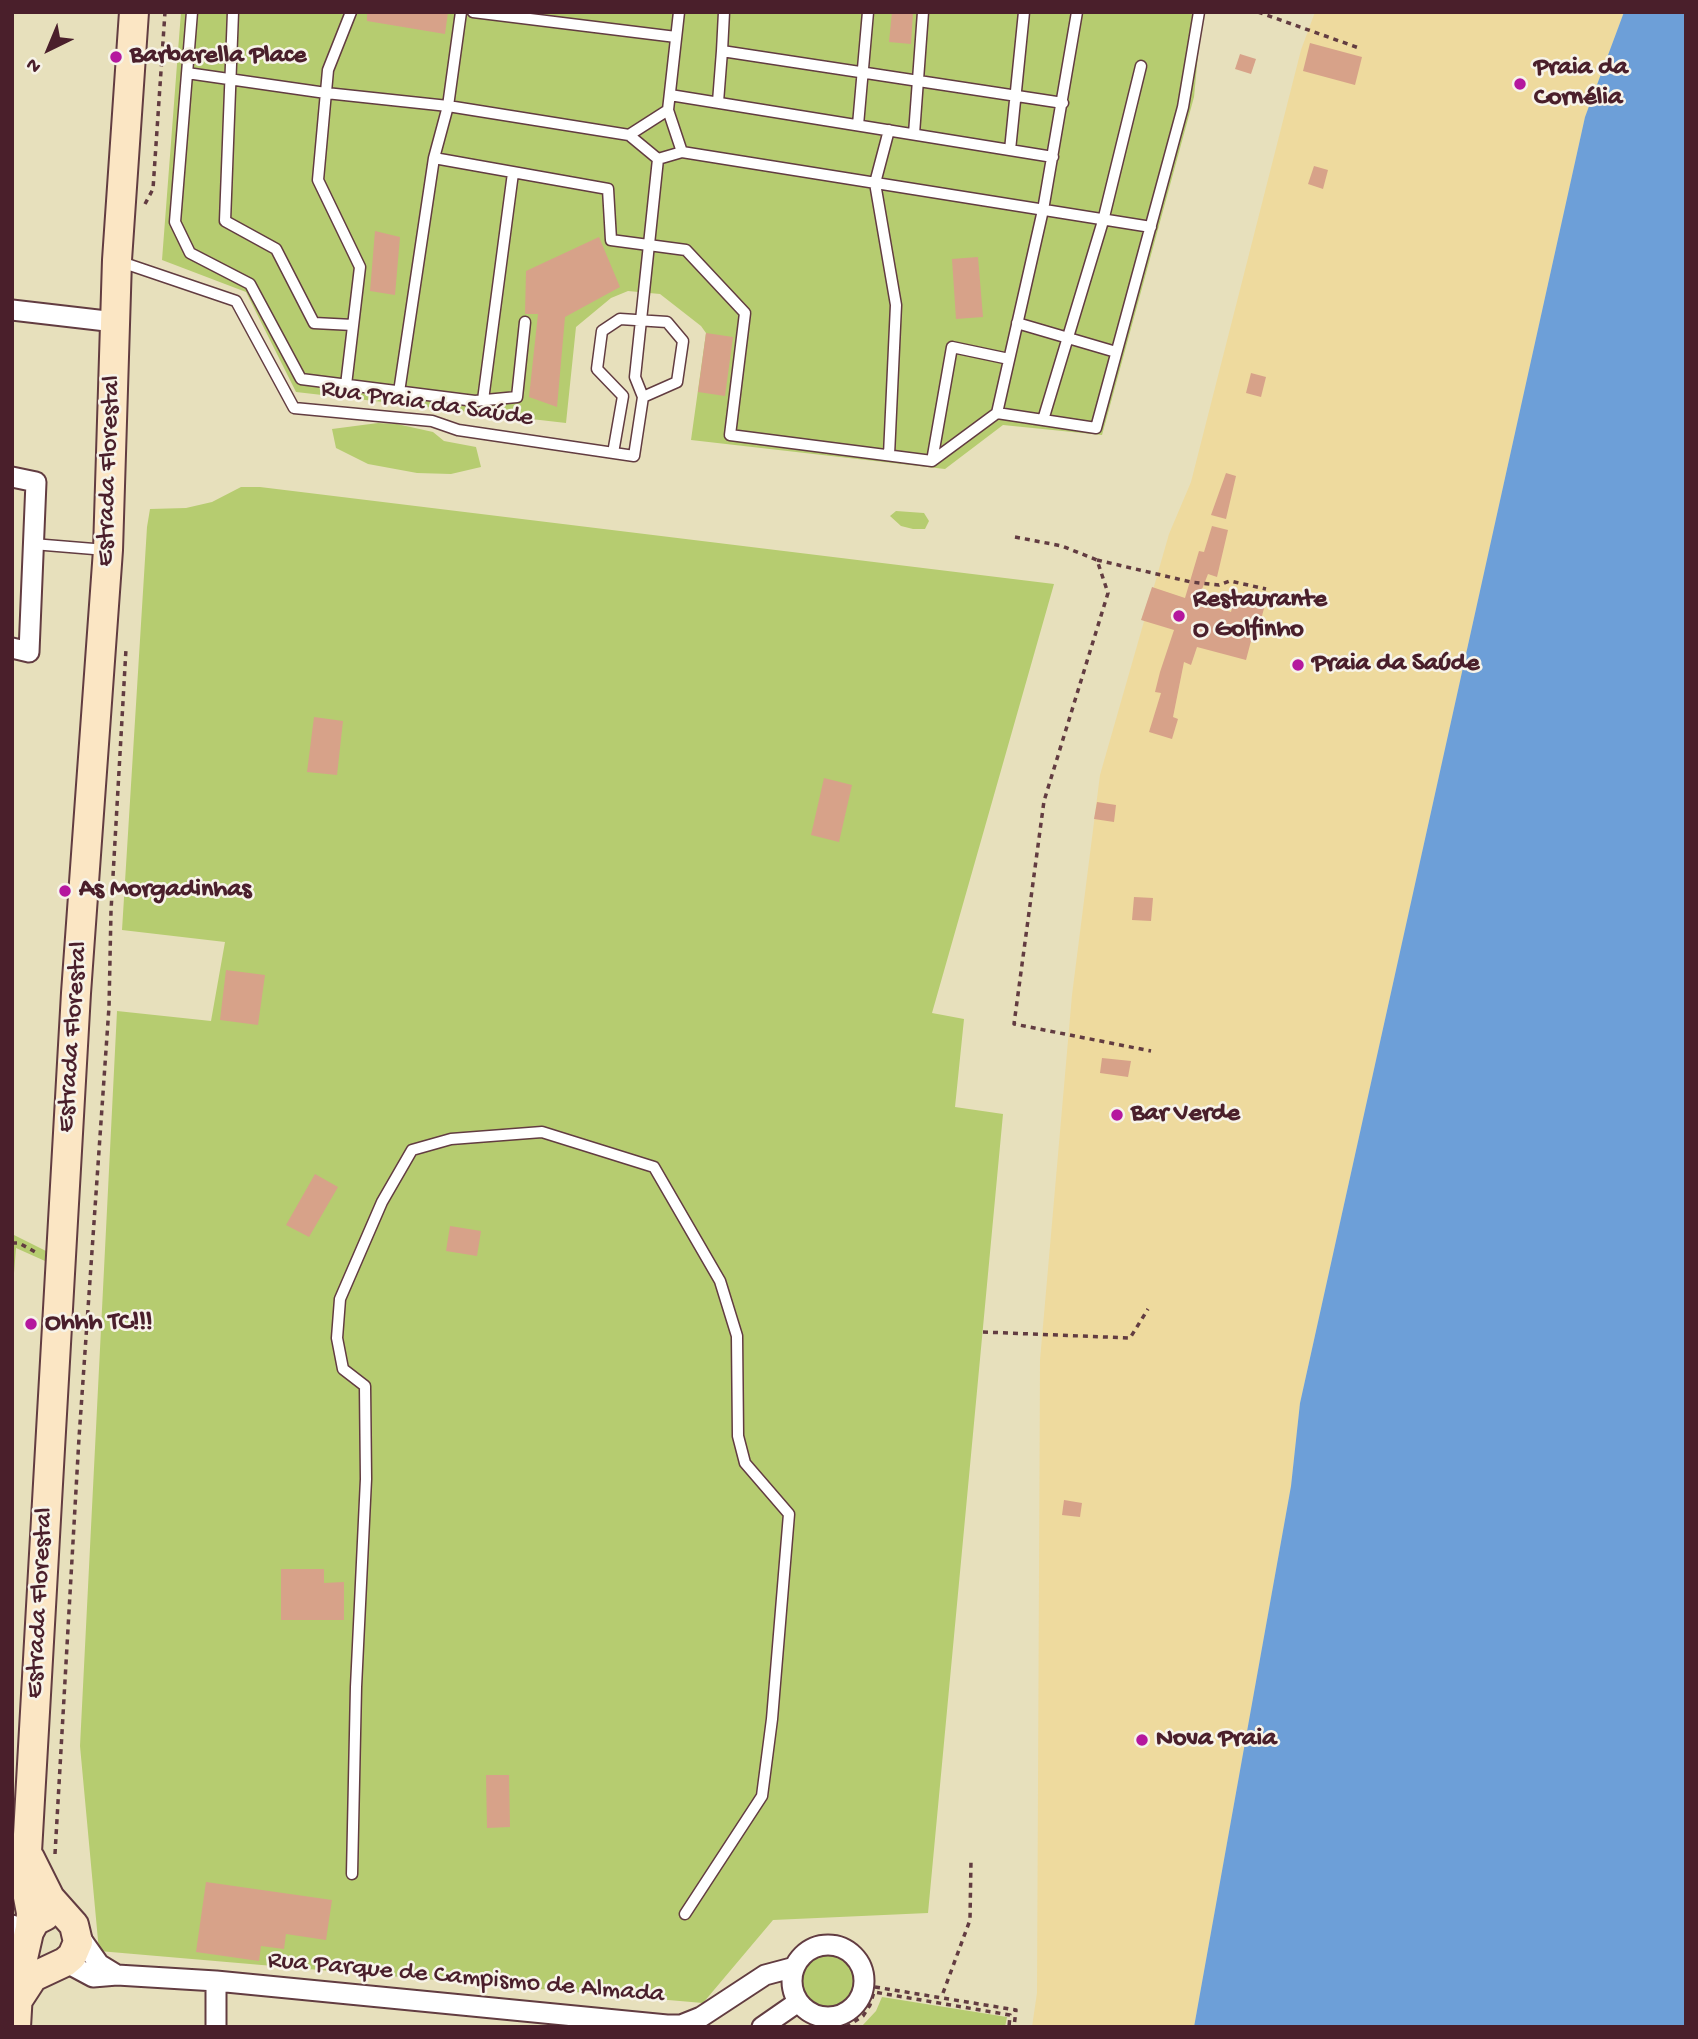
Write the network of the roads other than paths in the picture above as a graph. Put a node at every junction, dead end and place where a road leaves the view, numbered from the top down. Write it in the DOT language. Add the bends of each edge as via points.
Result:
graph roads {
  1 [pos="134,12"];
  2 [pos="192,12"];
  3 [pos="233,12"];
  4 [pos="351,12"];
  5 [pos="461,12"];
  6 [pos="473,12"];
  7 [pos="679,12"];
  8 [pos="724,12"];
  9 [pos="868,12"];
  10 [pos="923,12"];
  11 [pos="1024,12"];
  12 [pos="1077,12"];
  13 [pos="1199,12"];
  14 [pos="676,37"];
  15 [pos="722,51"];
  16 [pos="1142,66"];
  17 [pos="864,72"];
  18 [pos="187,74"];
  19 [pos="229,79"];
  20 [pos="919,81"];
  21 [pos="326,93"];
  22 [pos="670,95"];
  23 [pos="1016,96"];
  24 [pos="719,103"];
  25 [pos="1063,103"];
  26 [pos="448,106"];
  27 [pos="668,110"];
  28 [pos="858,125"];
  29 [pos="889,130"];
  30 [pos="914,134"];
  31 [pos="629,135"];
  32 [pos="1010,150"];
  33 [pos="682,152"];
  34 [pos="1053,157"];
  35 [pos="434,158"];
  36 [pos="658,159"];
  37 [pos="513,173"];
  38 [pos="876,183"];
  39 [pos="1043,210"];
  40 [pos="1103,221"];
  41 [pos="1150,227"];
  42 [pos="650,245"];
  43 [pos="117,261"];
  44 [pos="12,310"];
  45 [pos="642,320"];
  46 [pos="115,322"];
  47 [pos="525,322"];
  48 [pos="1017,323"];
  49 [pos="353,325"];
  50 [pos="1068,337"];
  51 [pos="1116,352"];
  52 [pos="1009,359"];
  53 [pos="635,377"];
  54 [pos="346,385"];
  55 [pos="399,391"];
  56 [pos="622,396"];
  57 [pos="643,397"];
  58 [pos="483,400"];
  59 [pos="997,414"];
  60 [pos="1043,420"];
  61 [pos="613,453"];
  62 [pos="889,455"];
  63 [pos="932,461"];
  64 [pos="12,477"];
  65 [pos="33,544"];
  66 [pos="108,550"];
  67 [pos="12,648"];
  68 [pos="27,1852"];
  69 [pos="352,1874"];
  70 [pos="685,1914"];
  71 [pos="73,1926"];
  72 [pos="25,1931"];
  73 [pos="62,1963"];
  74 [pos="795,1967"];
  75 [pos="117,1975"];
  76 [pos="216,1981"];
  77 [pos="798,2002"];
  78 [pos="17,2013"];
  79 [pos="623,2024"];
  80 [pos="216,2027"];
  81 [pos="762,2027"];
  1 -- 43 [label="main road, Estrada Florestal"];
  2 -- 18 [label="lane"];
  3 -- 19 [label="lane"];
  4 -- 21 [label="lane" via="328,70"];
  5 -- 26 [label="lane"];
  6 -- 14 [label="lane"];
  7 -- 14 [label="lane"];
  8 -- 15 [label="lane"];
  9 -- 17 [label="lane"];
  10 -- 20 [label="lane"];
  11 -- 23 [label="lane"];
  12 -- 25 [label="lane"];
  13 -- 41 [label="lane" via="1183,107"];
  14 -- 22 [label="lane"];
  15 -- 17 [label="lane"];
  15 -- 24 [label="lane"];
  16 -- 40 [label="lane"];
  17 -- 20 [label="lane"];
  17 -- 28 [label="lane"];
  18 -- 19 [label="lane"];
  18 -- 54 [label="lane" via="175,222 190,253 250,284 301,379"];
  19 -- 21 [label="lane"];
  19 -- 49 [label="lane" via="225,222 276,249 314,323"];
  20 -- 23 [label="lane"];
  20 -- 30 [label="lane"];
  21 -- 26 [label="lane"];
  21 -- 49 [label="lane" via="318,180 360,267"];
  22 -- 24 [label="lane"];
  22 -- 27 [label="lane"];
  23 -- 25 [label="lane"];
  23 -- 32 [label="lane"];
  24 -- 28 [label="lane"];
  25 -- 34 [label="lane"];
  26 -- 31 [label="lane"];
  26 -- 35 [label="lane"];
  27 -- 31 [label="lane"];
  27 -- 33 [label="lane"];
  28 -- 29 [label="lane"];
  29 -- 30 [label="lane"];
  29 -- 38 [label="lane"];
  30 -- 32 [label="lane"];
  31 -- 36 [label="lane"];
  32 -- 34 [label="lane"];
  33 -- 36 [label="lane"];
  33 -- 38 [label="lane"];
  34 -- 39 [label="lane"];
  35 -- 37 [label="lane"];
  35 -- 55 [label="lane"];
  36 -- 42 [label="lane"];
  37 -- 42 [label="lane" via="608,189 611,240"];
  37 -- 58 [label="lane"];
  38 -- 39 [label="lane"];
  38 -- 62 [label="lane" via="896,305"];
  39 -- 40 [label="lane"];
  39 -- 48 [label="lane"];
  40 -- 41 [label="lane"];
  40 -- 50 [label="lane"];
  41 -- 51 [label="lane"];
  42 -- 45 [label="lane"];
  42 -- 62 [label="lane" via="686,250 745,313 730,435"];
  43 -- 46 [label="main road, Estrada Florestal"];
  43 -- 61 [label="lane, Rua Praia da Saúde" via="236,301 293,408 432,421 458,430"];
  44 -- 46 [label="street"];
  45 -- 53 [label="lane"];
  45 -- 56 [label="lane" via="620,319 602,331 597,369"];
  45 -- 57 [label="lane" via="667,322 682,341 677,382"];
  46 -- 66 [label="main road, Estrada Florestal"];
  47 -- 58 [label="lane" via="517,397"];
  48 -- 50 [label="lane"];
  48 -- 52 [label="lane"];
  49 -- 54 [label="lane"];
  50 -- 51 [label="lane"];
  50 -- 60 [label="lane"];
  51 -- 60 [label="lane" via="1096,428"];
  52 -- 59 [label="lane"];
  52 -- 63 [label="lane" via="952,347"];
  53 -- 56 [label="lane"];
  53 -- 57 [label="lane"];
  54 -- 55 [label="lane"];
  55 -- 58 [label="lane"];
  56 -- 61 [label="lane"];
  57 -- 61 [label="lane, Rua Praia da Saúde" via="634,456"];
  59 -- 60 [label="lane"];
  59 -- 63 [label="lane"];
  62 -- 63 [label="lane"];
  64 -- 65 [label="street" via="36,482"];
  65 -- 66 [label="lane"];
  65 -- 67 [label="street" via="29,652"];
  66 -- 68 [label="main road, Estrada Florestal" via="76,993"];
  68 -- 71 [label="main road, Estrada Florestal" via="50,1898"];
  68 -- 72 [label="main road, Estrada Florestal" via="31,1913"];
  69 -- 70 [label="lane" via="365,1386 343,1369 337,1338 340,1299 382,1202 412,1150 451,1139 542,1132 654,1167 720,1281 737,1336 738,1436 745,1463 789,1514 762,1797"];
  71 -- 72 [label="main road" via="51,1914"];
  71 -- 73 [label="main road" via="76,1950"];
  71 -- 75 [label="street" via="99,1964"];
  72 -- 73 [label="main road" via="33,1955 40,1961"];
  72 -- 78 [label="main road, Estrada Florestal"];
  73 -- 75 [label="street, Rua Parque de Campismo de Almada" via="93,1977"];
  73 -- 78 [label="main road" via="33,1977"];
  74 -- 77 [label="street" via="792,1985"];
  74 -- 77 [label="street" via="809,1950 831,1945 852,1953 865,1983 857,2004 838,2017 816,2016"];
  74 -- 79 [label="street, Rua Parque de Campismo de Almada" via="765,1975 681,2025"];
  75 -- 76 [label="street, Rua Parque de Campismo de Almada"];
  76 -- 79 [label="street, Rua Parque de Campismo de Almada"];
  76 -- 80 [label="street"];
  77 -- 81 [label="street"];
}
